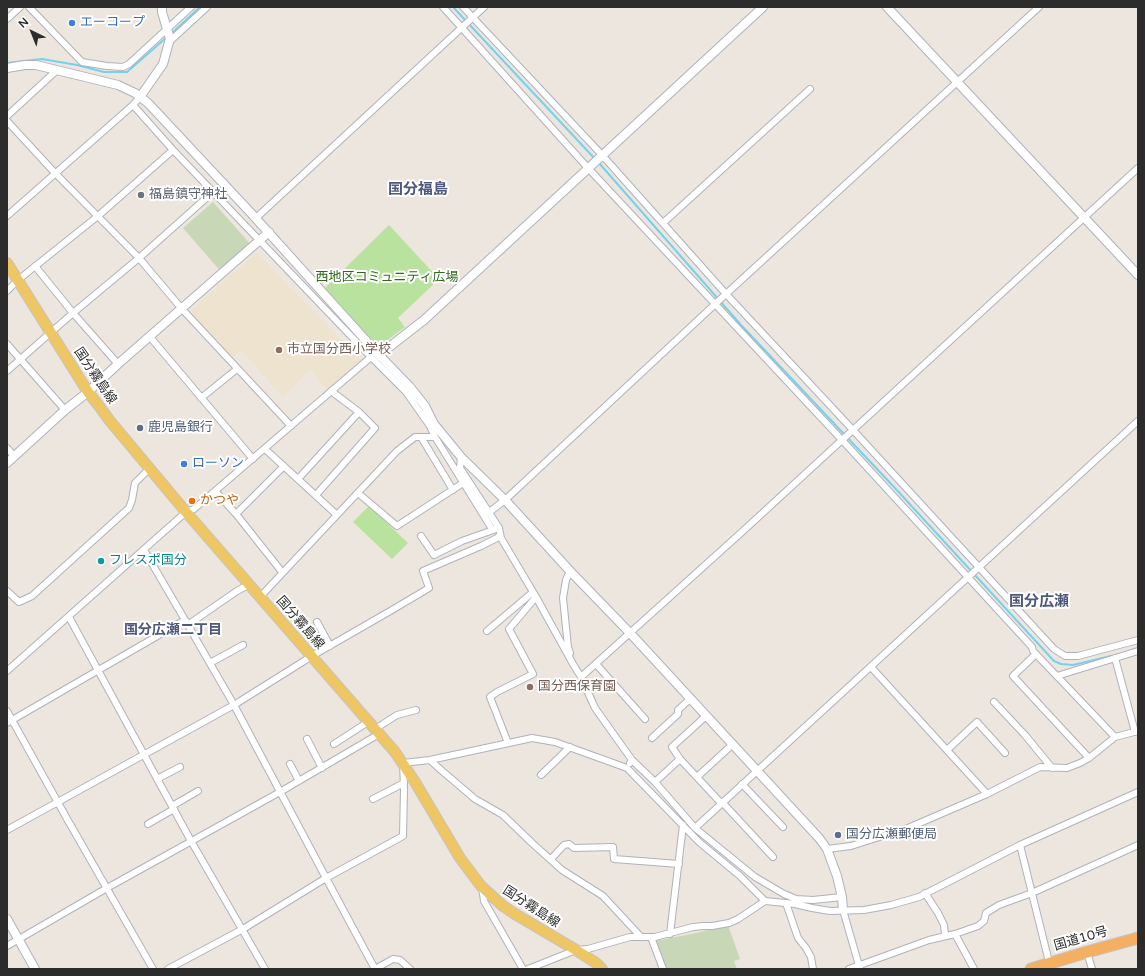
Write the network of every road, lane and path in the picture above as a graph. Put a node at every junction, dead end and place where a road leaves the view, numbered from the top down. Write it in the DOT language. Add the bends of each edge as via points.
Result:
graph roads {
  1 [pos="20,7"];
  2 [pos="29,7"];
  3 [pos="162,7"];
  4 [pos="191,7"];
  5 [pos="207,7"];
  6 [pos="443,7"];
  7 [pos="463,7"];
  8 [pos="484,7"];
  9 [pos="763,7"];
  10 [pos="887,7"];
  11 [pos="1039,7"];
  12 [pos="7,19"];
  13 [pos="472,19"];
  14 [pos="463,27"];
  15 [pos="168,29"];
  16 [pos="170,40"];
  17 [pos="7,68"];
  18 [pos="56,71"];
  19 [pos="957,82"];
  20 [pos="810,89"];
  21 [pos="140,97"];
  22 [pos="133,106"];
  23 [pos="7,116"];
  24 [pos="7,121"];
  25 [pos="173,150"];
  26 [pos="601,156"];
  27 [pos="590,167"];
  28 [pos="1138,168"];
  29 [pos="55,173"];
  30 [pos="213,192"];
  31 [pos="7,216"];
  32 [pos="98,216"];
  33 [pos="1084,217"];
  34 [pos="256,218"];
  35 [pos="663,223"];
  36 [pos="269,232"];
  37 [pos="260,240"];
  38 [pos="139,258"];
  39 [pos="7,263"];
  40 [pos="35,266"];
  41 [pos="1138,275"];
  42 [pos="18,280"];
  43 [pos="7,291"];
  44 [pos="726,295"];
  45 [pos="717,303"];
  46 [pos="182,309"];
  47 [pos="73,313"];
  48 [pos="51,333"];
  49 [pos="150,337"];
  50 [pos="7,344"];
  51 [pos="375,356"];
  52 [pos="20,359"];
  53 [pos="118,364"];
  54 [pos="237,368"];
  55 [pos="7,371"];
  56 [pos="331,391"];
  57 [pos="88,392"];
  58 [pos="201,398"];
  59 [pos="65,410"];
  60 [pos="359,412"];
  61 [pos="1138,421"];
  62 [pos="432,425"];
  63 [pos="291,426"];
  64 [pos="852,431"];
  65 [pos="421,437"];
  66 [pos="435,437"];
  67 [pos="843,439"];
  68 [pos="7,448"];
  69 [pos="265,449"];
  70 [pos="14,456"];
  71 [pos="461,457"];
  72 [pos="253,459"];
  73 [pos="7,463"];
  74 [pos="284,466"];
  75 [pos="149,469"];
  76 [pos="457,469"];
  77 [pos="298,479"];
  78 [pos="463,483"];
  79 [pos="453,490"];
  80 [pos="215,491"];
  81 [pos="358,493"];
  82 [pos="316,495"];
  83 [pos="505,500"];
  84 [pos="186,512"];
  85 [pos="488,513"];
  86 [pos="236,514"];
  87 [pos="337,515"];
  88 [pos="496,529"];
  89 [pos="500,535"];
  90 [pos="421,536"];
  91 [pos="144,550"];
  92 [pos="978,567"];
  93 [pos="570,571"];
  94 [pos="282,572"];
  95 [pos="969,576"];
  96 [pos="250,584"];
  97 [pos="7,592"];
  98 [pos="534,594"];
  99 [pos="260,597"];
  100 [pos="69,616"];
  101 [pos="186,620"];
  102 [pos="317,622"];
  103 [pos="488,631"];
  104 [pos="630,633"];
  105 [pos="1138,640"];
  106 [pos="243,645"];
  107 [pos="330,646"];
  108 [pos="1138,651"];
  109 [pos="1036,654"];
  110 [pos="312,656"];
  111 [pos="1115,658"];
  112 [pos="210,663"];
  113 [pos="573,664"];
  114 [pos="596,664"];
  115 [pos="871,667"];
  116 [pos="98,670"];
  117 [pos="7,671"];
  118 [pos="1057,676"];
  119 [pos="581,677"];
  120 [pos="690,699"];
  121 [pos="994,702"];
  122 [pos="234,705"];
  123 [pos="416,710"];
  124 [pos="7,711"];
  125 [pos="706,716"];
  126 [pos="645,719"];
  127 [pos="10,721"];
  128 [pos="374,728"];
  129 [pos="1137,731"];
  130 [pos="1115,737"];
  131 [pos="652,738"];
  132 [pos="307,739"];
  133 [pos="334,744"];
  134 [pos="508,744"];
  135 [pos="732,744"];
  136 [pos="570,747"];
  137 [pos="947,750"];
  138 [pos="1005,753"];
  139 [pos="143,754"];
  140 [pos="1089,758"];
  141 [pos="680,759"];
  142 [pos="430,760"];
  143 [pos="632,760"];
  144 [pos="403,763"];
  145 [pos="290,764"];
  146 [pos="180,767"];
  147 [pos="322,768"];
  148 [pos="627,768"];
  149 [pos="1052,768"];
  150 [pos="757,771"];
  151 [pos="541,775"];
  152 [pos="697,778"];
  153 [pos="157,779"];
  154 [pos="299,781"];
  155 [pos="655,782"];
  156 [pos="404,783"];
  157 [pos="742,784"];
  158 [pos="198,791"];
  159 [pos="280,792"];
  160 [pos="1138,792"];
  161 [pos="987,794"];
  162 [pos="373,799"];
  163 [pos="58,803"];
  164 [pos="722,803"];
  165 [pos="173,808"];
  166 [pos="148,824"];
  167 [pos="683,825"];
  168 [pos="783,827"];
  169 [pos="695,828"];
  170 [pos="7,830"];
  171 [pos="192,841"];
  172 [pos="1020,844"];
  173 [pos="1138,845"];
  174 [pos="827,849"];
  175 [pos="773,857"];
  176 [pos="551,859"];
  177 [pos="679,864"];
  178 [pos="326,878"];
  179 [pos="481,886"];
  180 [pos="107,888"];
  181 [pos="925,893"];
  182 [pos="1032,893"];
  183 [pos="842,897"];
  184 [pos="765,901"];
  185 [pos="786,903"];
  186 [pos="843,910"];
  187 [pos="7,919"];
  188 [pos="243,929"];
  189 [pos="670,934"];
  190 [pos="955,934"];
  191 [pos="945,935"];
  192 [pos="640,937"];
  193 [pos="651,937"];
  194 [pos="1138,938"];
  195 [pos="18,939"];
  196 [pos="7,946"];
  197 [pos="576,950"];
  198 [pos="1087,952"];
  199 [pos="1049,962"];
  200 [pos="859,967"];
  201 [pos="35,969"];
  202 [pos="153,969"];
  203 [pos="168,969"];
  204 [pos="265,969"];
  205 [pos="375,969"];
  206 [pos="410,969"];
  207 [pos="524,969"];
  208 [pos="528,969"];
  209 [pos="602,969"];
  210 [pos="663,969"];
  211 [pos="813,969"];
  212 [pos="849,969"];
  213 [pos="974,969"];
  214 [pos="1031,969"];
  215 [pos="1092,969"];
  1 -- 12 [label="street"];
  2 -- 15 [label="street" via="82,62 107,66 123,67 128,64"];
  3 -- 15 [label="street"];
  4 -- 15 [label="street"];
  5 -- 16 [label="street"];
  6 -- 14 [label="street"];
  7 -- 13 [label="street"];
  8 -- 13 [label="street"];
  9 -- 26 [label="street"];
  10 -- 19 [label="street"];
  11 -- 19 [label="street"];
  13 -- 14 [label="street"];
  13 -- 26 [label="street"];
  14 -- 27 [label="street"];
  14 -- 34 [label="street"];
  15 -- 16 [label="street"];
  16 -- 21 [label="street" via="163,64"];
  17 -- 18 [label="street" via="36,65"];
  18 -- 21 [label="street" via="118,85"];
  18 -- 23 [label="street"];
  19 -- 33 [label="street"];
  19 -- 44 [label="street"];
  20 -- 35 [label="street"];
  21 -- 22 [label="street"];
  21 -- 34 [label="street"];
  22 -- 25 [label="street"];
  22 -- 29 [label="street"];
  24 -- 29 [label="street"];
  25 -- 30 [label="street"];
  25 -- 32 [label="street"];
  26 -- 27 [label="street"];
  26 -- 35 [label="street"];
  27 -- 45 [label="street"];
  27 -- 51 [label="street" via="424,320"];
  28 -- 33 [label="street"];
  29 -- 31 [label="street"];
  29 -- 32 [label="street"];
  30 -- 37 [label="street"];
  30 -- 38 [label="street"];
  32 -- 38 [label="street"];
  32 -- 40 [label="street"];
  33 -- 41 [label="street"];
  33 -- 64 [label="street"];
  34 -- 36 [label="street"];
  35 -- 44 [label="street"];
  36 -- 37 [label="street"];
  36 -- 51 [label="street"];
  37 -- 46 [label="street"];
  37 -- 51 [label="street"];
  38 -- 46 [label="street"];
  38 -- 47 [label="street"];
  39 -- 42 [label="main road, 国分霧島線"];
  40 -- 42 [label="street"];
  40 -- 47 [label="street"];
  42 -- 43 [label="street"];
  42 -- 48 [label="main road, 国分霧島線"];
  44 -- 45 [label="street"];
  44 -- 64 [label="street"];
  45 -- 67 [label="street"];
  45 -- 83 [label="street"];
  46 -- 49 [label="street"];
  46 -- 54 [label="street"];
  47 -- 48 [label="street"];
  47 -- 53 [label="street"];
  48 -- 52 [label="street"];
  48 -- 57 [label="main road, 国分霧島線"];
  49 -- 53 [label="street"];
  49 -- 58 [label="street"];
  50 -- 52 [label="street"];
  51 -- 56 [label="street"];
  51 -- 62 [label="street" via="425,406"];
  52 -- 55 [label="street"];
  52 -- 59 [label="street"];
  53 -- 57 [label="street"];
  54 -- 58 [label="street"];
  54 -- 63 [label="street"];
  56 -- 60 [label="street"];
  56 -- 63 [label="street"];
  57 -- 59 [label="street"];
  57 -- 75 [label="main road, 国分霧島線"];
  58 -- 72 [label="street"];
  59 -- 70 [label="street"];
  60 -- 77 [label="street"];
  60 -- 82 [label="street" via="375,428"];
  61 -- 92 [label="street"];
  62 -- 66 [label="street"];
  62 -- 71 [label="street"];
  63 -- 69 [label="street"];
  64 -- 67 [label="street"];
  64 -- 92 [label="street"];
  65 -- 66 [label="street"];
  65 -- 79 [label="street"];
  65 -- 81 [label="street" via="415,437 397,451"];
  66 -- 76 [label="street"];
  67 -- 95 [label="street"];
  67 -- 104 [label="street"];
  68 -- 70 [label="street"];
  69 -- 72 [label="street"];
  69 -- 74 [label="street"];
  70 -- 73 [label="street"];
  71 -- 76 [label="street"];
  71 -- 83 [label="street"];
  72 -- 80 [label="street"];
  74 -- 77 [label="street"];
  74 -- 86 [label="street"];
  75 -- 84 [label="main road, 国分霧島線"];
  75 -- 97 [label="street" via="135,483 129,508 32,596 19,602"];
  76 -- 78 [label="street"];
  76 -- 85 [label="street"];
  77 -- 82 [label="street"];
  78 -- 79 [label="street"];
  78 -- 88 [label="street"];
  79 -- 81 [label="street" via="397,526"];
  80 -- 84 [label="street" via="194,509"];
  80 -- 86 [label="street"];
  81 -- 87 [label="street"];
  82 -- 87 [label="street"];
  83 -- 85 [label="street"];
  83 -- 93 [label="street"];
  84 -- 91 [label="street"];
  84 -- 96 [label="main road, 国分霧島線"];
  85 -- 88 [label="street"];
  86 -- 94 [label="street"];
  87 -- 94 [label="street"];
  88 -- 89 [label="street"];
  88 -- 90 [label="street" via="462,541 434,555"];
  89 -- 98 [label="street"];
  89 -- 107 [label="street" via="423,571 428,588"];
  91 -- 100 [label="street"];
  91 -- 101 [label="street"];
  92 -- 95 [label="street"];
  92 -- 105 [label="street" via="1054,648 1065,656 1078,656"];
  93 -- 104 [label="street"];
  93 -- 113 [label="street" via="563,598 568,648"];
  94 -- 99 [label="street"];
  95 -- 109 [label="street"];
  95 -- 115 [label="street"];
  96 -- 99 [label="main road, 国分霧島線"];
  96 -- 101 [label="street" via="188,624"];
  98 -- 103 [label="street"];
  98 -- 113 [label="street"];
  98 -- 134 [label="street" via="509,630 532,674 490,697"];
  99 -- 110 [label="main road, 国分霧島線"];
  100 -- 116 [label="street"];
  100 -- 117 [label="street"];
  101 -- 112 [label="street"];
  101 -- 116 [label="street"];
  102 -- 107 [label="street"];
  104 -- 114 [label="street"];
  104 -- 120 [label="street"];
  106 -- 112 [label="street"];
  107 -- 110 [label="street"];
  108 -- 111 [label="street"];
  109 -- 118 [label="street"];
  109 -- 140 [label="street" via="1013,676"];
  110 -- 122 [label="street"];
  110 -- 128 [label="main road, 国分霧島線"];
  111 -- 118 [label="street"];
  111 -- 129 [label="street"];
  112 -- 122 [label="street"];
  113 -- 119 [label="street"];
  114 -- 119 [label="street"];
  114 -- 126 [label="street"];
  115 -- 137 [label="street"];
  115 -- 150 [label="street"];
  116 -- 127 [label="street"];
  116 -- 139 [label="street"];
  118 -- 130 [label="street"];
  119 -- 143 [label="street" via="596,708"];
  120 -- 125 [label="street"];
  120 -- 131 [label="street"];
  121 -- 149 [label="street" via="1026,735"];
  122 -- 139 [label="street"];
  122 -- 159 [label="street"];
  123 -- 128 [label="street" via="397,715"];
  124 -- 127 [label="street"];
  125 -- 135 [label="street"];
  125 -- 141 [label="street" via="672,747"];
  127 -- 163 [label="street"];
  128 -- 133 [label="street"];
  128 -- 144 [label="main road, 国分霧島線"];
  128 -- 147 [label="street"];
  129 -- 130 [label="street"];
  130 -- 140 [label="street"];
  132 -- 147 [label="street"];
  134 -- 136 [label="street" via="532,738"];
  134 -- 142 [label="street"];
  135 -- 150 [label="street"];
  135 -- 152 [label="street"];
  136 -- 148 [label="street"];
  136 -- 151 [label="street"];
  137 -- 138 [label="street" via="977,722"];
  137 -- 161 [label="street"];
  139 -- 153 [label="street"];
  139 -- 163 [label="street"];
  140 -- 149 [label="street" via="1067,768"];
  141 -- 152 [label="street"];
  141 -- 155 [label="street"];
  142 -- 144 [label="street"];
  142 -- 176 [label="street" via="475,799 504,815"];
  143 -- 148 [label="street"];
  143 -- 155 [label="street"];
  144 -- 156 [label="street"];
  144 -- 179 [label="main road, 国分霧島線" via="460,858"];
  145 -- 154 [label="street"];
  146 -- 153 [label="street"];
  147 -- 154 [label="street"];
  148 -- 167 [label="street"];
  149 -- 161 [label="street" via="1040,767"];
  150 -- 157 [label="street"];
  150 -- 174 [label="street"];
  152 -- 164 [label="street"];
  153 -- 165 [label="street"];
  154 -- 159 [label="street"];
  155 -- 169 [label="street"];
  156 -- 162 [label="street"];
  156 -- 178 [label="street" via="403,836"];
  157 -- 164 [label="street"];
  157 -- 168 [label="street"];
  158 -- 165 [label="street"];
  159 -- 171 [label="street"];
  159 -- 178 [label="street"];
  160 -- 172 [label="street"];
  161 -- 174 [label="street" via="908,828 851,846"];
  163 -- 170 [label="street"];
  163 -- 180 [label="street"];
  164 -- 169 [label="street"];
  164 -- 175 [label="street"];
  165 -- 166 [label="street"];
  165 -- 171 [label="street"];
  167 -- 177 [label="street"];
  167 -- 184 [label="street"];
  169 -- 183 [label="street" via="755,877 784,894 796,899 813,900"];
  171 -- 180 [label="street"];
  171 -- 188 [label="street"];
  172 -- 181 [label="street"];
  172 -- 182 [label="street"];
  173 -- 182 [label="street"];
  174 -- 183 [label="street"];
  176 -- 177 [label="street" via="564,845 569,844 574,848 613,847 614,859"];
  176 -- 192 [label="street" via="562,870 604,896"];
  177 -- 189 [label="street"];
  178 -- 188 [label="street"];
  178 -- 205 [label="street"];
  179 -- 197 [label="main road, 国分霧島線" via="503,906"];
  179 -- 207 [label="street" via="484,901"];
  180 -- 195 [label="street"];
  180 -- 202 [label="street"];
  181 -- 186 [label="street" via="878,908"];
  181 -- 191 [label="street" via="944,925"];
  182 -- 190 [label="street" via="999,905 986,912 984,921 978,926"];
  182 -- 199 [label="street"];
  183 -- 186 [label="street"];
  184 -- 185 [label="street"];
  184 -- 189 [label="street" via="729,923 693,927"];
  185 -- 186 [label="street" via="830,911"];
  185 -- 211 [label="street" via="798,938 811,957"];
  186 -- 200 [label="street"];
  187 -- 195 [label="street"];
  188 -- 203 [label="street"];
  188 -- 204 [label="street"];
  189 -- 193 [label="street"];
  190 -- 191 [label="street"];
  190 -- 213 [label="street"];
  191 -- 200 [label="street"];
  192 -- 193 [label="street"];
  192 -- 197 [label="street"];
  193 -- 210 [label="street"];
  194 -- 198 [label="highway, 国道10号"];
  195 -- 196 [label="street"];
  195 -- 201 [label="street"];
  197 -- 208 [label="street"];
  197 -- 209 [label="main road, 国分霧島線"];
  198 -- 199 [label="highway, 国道10号"];
  198 -- 215 [label="street"];
  199 -- 214 [label="highway, 国道10号"];
  200 -- 212 [label="street"];
  205 -- 206 [label="street" via="393,959 400,960"];
}
